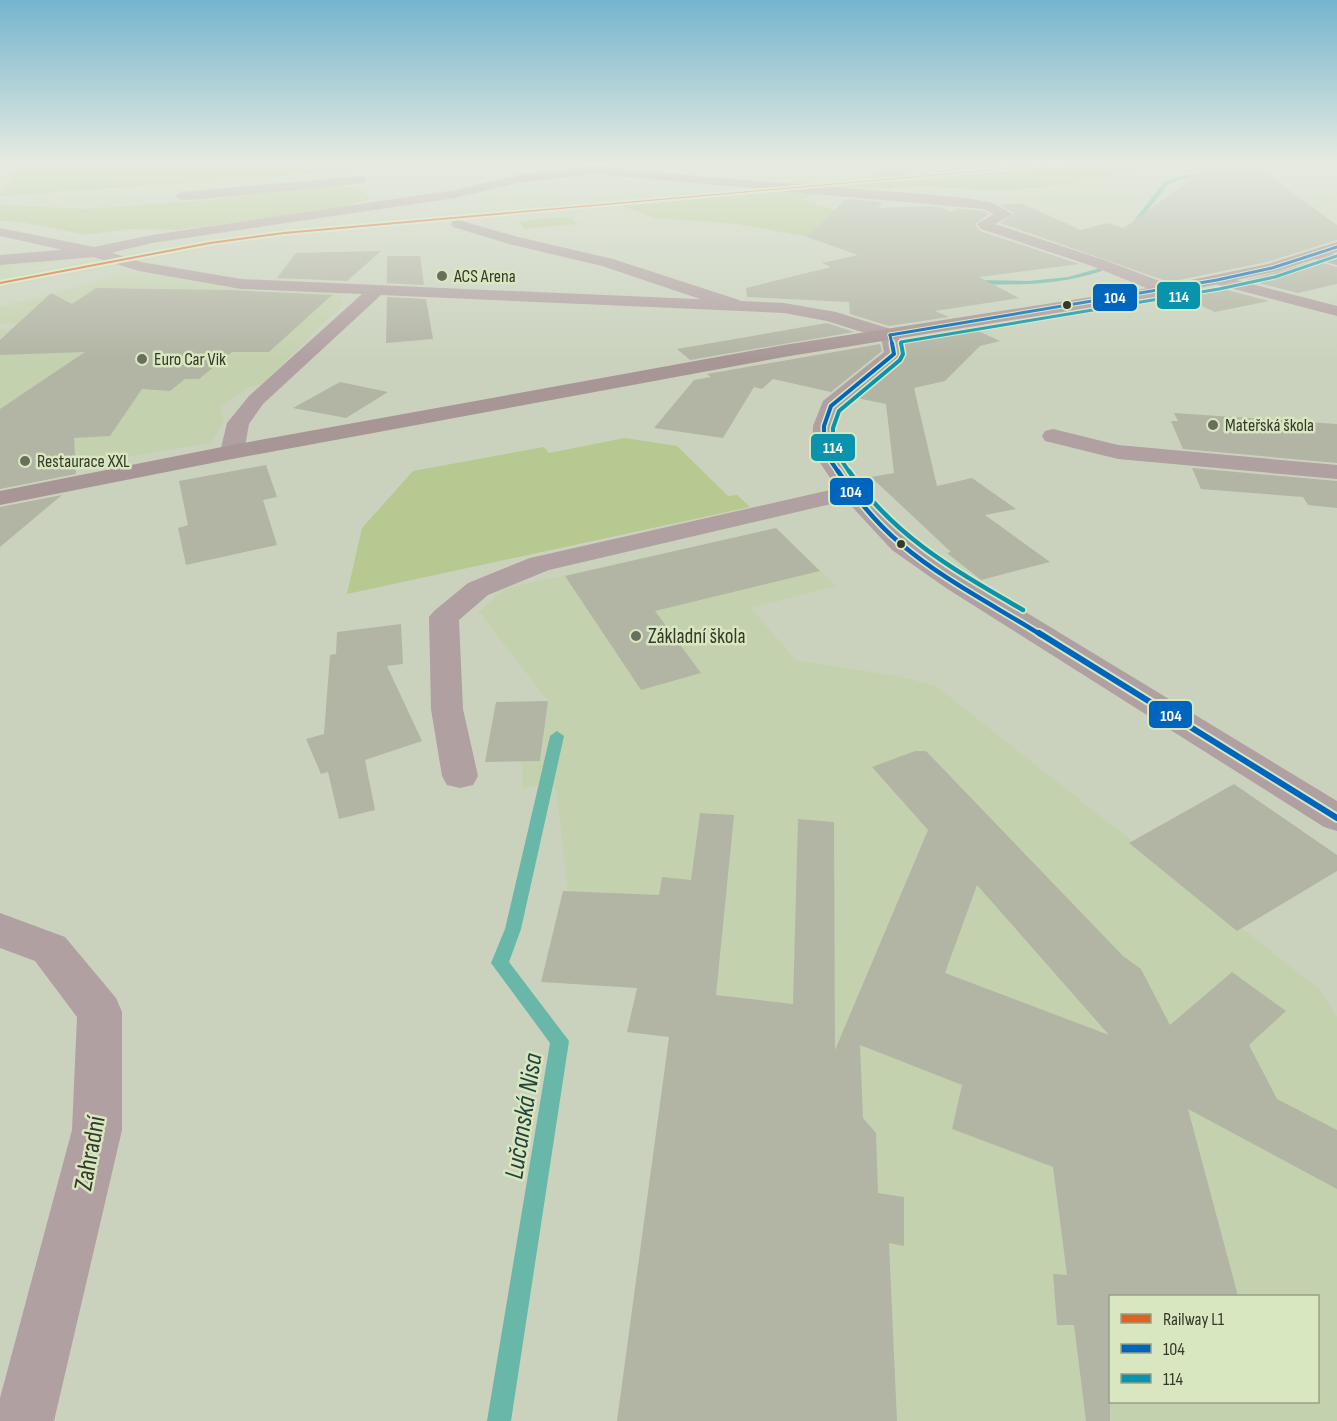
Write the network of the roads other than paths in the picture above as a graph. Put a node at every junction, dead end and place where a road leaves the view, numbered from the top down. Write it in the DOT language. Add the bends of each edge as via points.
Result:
graph roads {
  1 [pos="231,227"];
  2 [pos="469,227"];
  3 [pos="990,227"];
  4 [pos="0,232"];
  5 [pos="1337,247"];
  6 [pos="94,252"];
  7 [pos="1316,255"];
  8 [pos="0,260"];
  9 [pos="1337,260"];
  10 [pos="1217,280"];
  11 [pos="376,290"];
  12 [pos="1167,290"];
  13 [pos="733,304"];
  14 [pos="1337,311"];
  15 [pos="890,335"];
  16 [pos="1053,436"];
  17 [pos="232,452"];
  18 [pos="1337,472"];
  19 [pos="852,492"];
  20 [pos="0,498"];
  21 [pos="460,776"];
  22 [pos="1337,818"];
  23 [pos="0,930"];
  24 [pos="24,1421"];
  1 -- 6 [label="street"];
  2 -- 13 [label="street" via="607,262"];
  3 -- 12 [label="street"];
  4 -- 6 [label="street"];
  5 -- 7 [label="main road"];
  6 -- 8 [label="street"];
  6 -- 11 [label="street" via="139,266 241,284"];
  7 -- 9 [label="street"];
  7 -- 10 [label="main road"];
  10 -- 12 [label="main road"];
  10 -- 14 [label="street"];
  11 -- 13 [label="street"];
  11 -- 17 [label="street" via="256,400 238,423"];
  12 -- 15 [label="main road"];
  13 -- 15 [label="street" via="830,316"];
  15 -- 17 [label="main road"];
  15 -- 19 [label="street" via="894,354 831,406 824,426 824,451"];
  16 -- 18 [label="street" via="1118,452"];
  17 -- 20 [label="main road"];
  19 -- 21 [label="street" via="540,564 478,589 444,618 447,709"];
  19 -- 22 [label="street" via="901,544 956,582"];
  23 -- 24 [label="street, Zahradní" via="50,949 100,1012 97,1130"];
}
